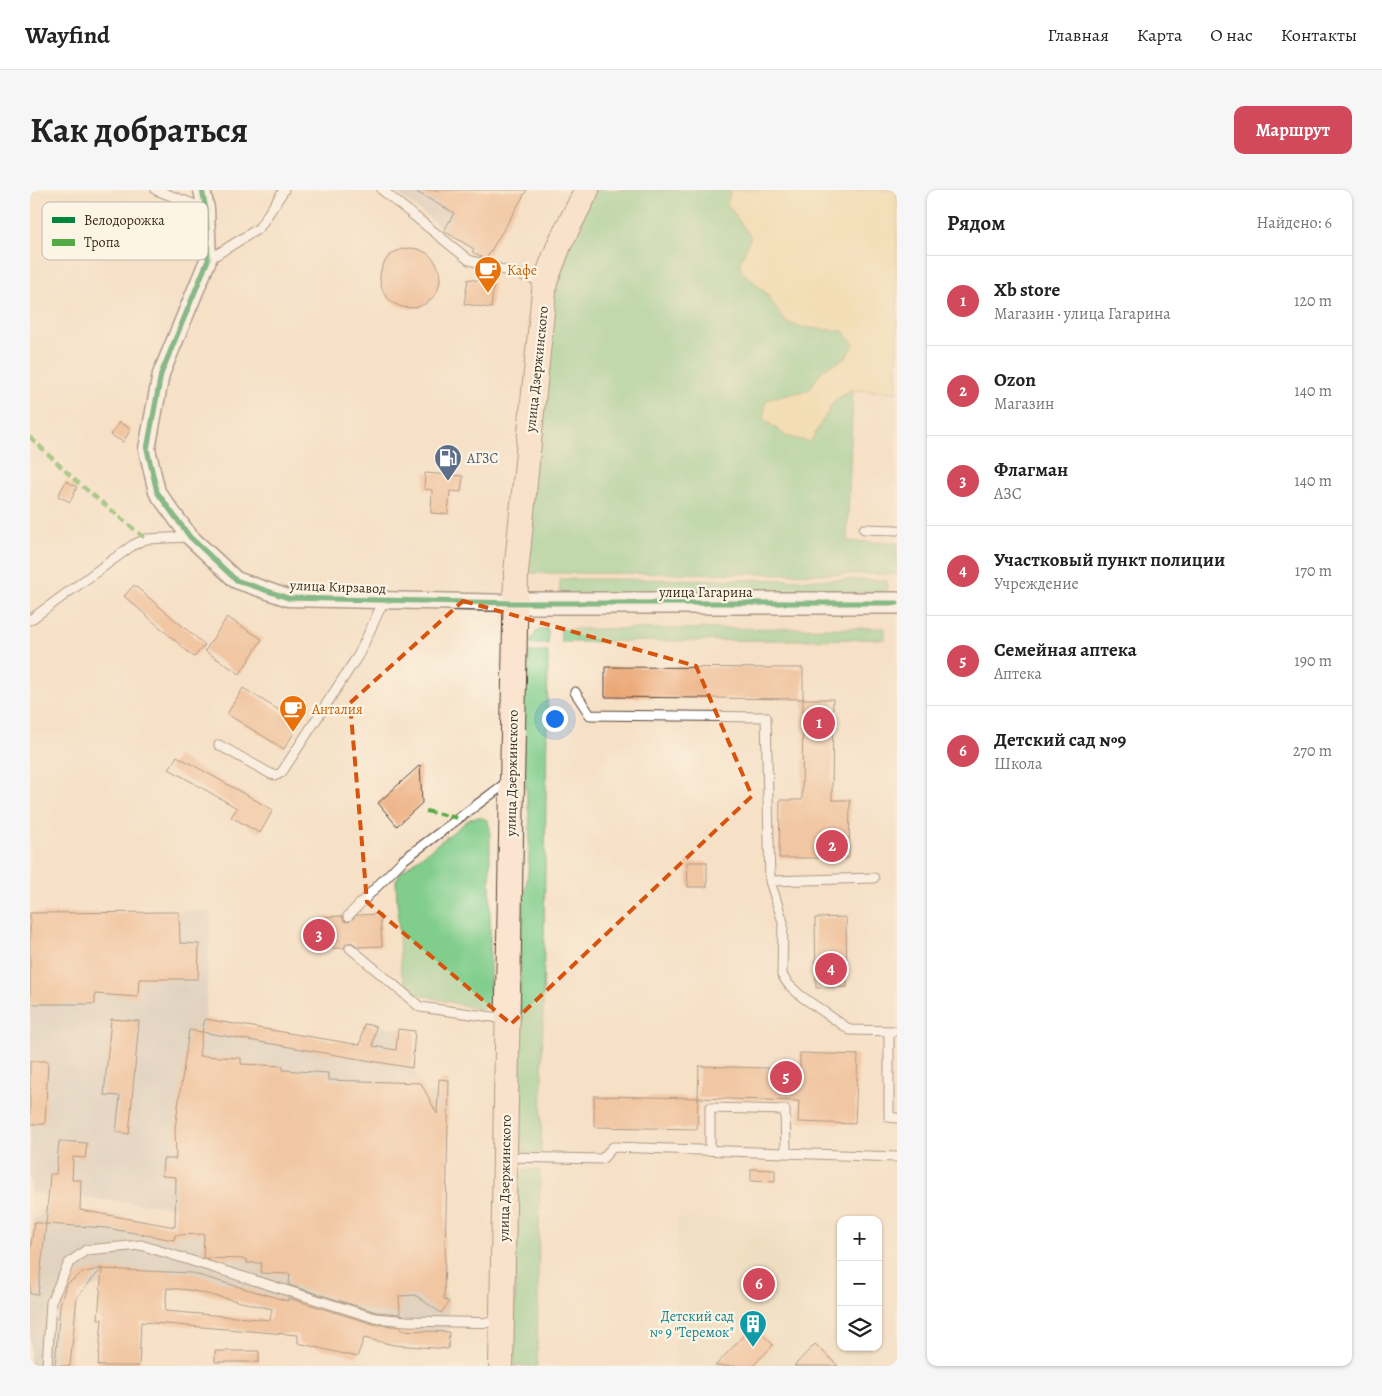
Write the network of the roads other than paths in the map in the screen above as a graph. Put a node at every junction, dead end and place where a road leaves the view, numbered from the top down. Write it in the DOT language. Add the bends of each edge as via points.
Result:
graph roads {
  1 [pos="156,190"];
  2 [pos="284,190"];
  3 [pos="382,190"];
  4 [pos="587,190"];
  5 [pos="188,202"];
  6 [pos="208,260"];
  7 [pos="545,282"];
  8 [pos="864,529"];
  9 [pos="897,530"];
  10 [pos="190,537"];
  11 [pos="384,600"];
  12 [pos="515,603"];
  13 [pos="897,603"];
  14 [pos="33,619"];
  15 [pos="30,627"];
  16 [pos="575,692"];
  17 [pos="218,744"];
  18 [pos="512,778"];
  19 [pos="874,878"];
  20 [pos="770,881"];
  21 [pos="348,916"];
  22 [pos="350,948"];
  23 [pos="508,1019"];
  24 [pos="893,1031"];
  25 [pos="897,1118"];
  26 [pos="710,1150"];
  27 [pos="786,1153"];
  28 [pos="505,1157"];
  29 [pos="897,1157"];
  30 [pos="502,1323"];
  31 [pos="47,1366"];
  32 [pos="501,1366"];
  1 -- 5 [label="lane"];
  2 -- 6 [label="lane" via="260,228"];
  3 -- 7 [label="lane" via="469,260"];
  4 -- 7 [label="main road, улица Дзержинского" via="560,243"];
  6 -- 10 [label="street, улица Кирзавод" via="161,374 147,449 157,492"];
  7 -- 12 [label="main road, улица Дзержинского"];
  8 -- 9 [label="lane"];
  10 -- 11 [label="street, улица Кирзавод" via="236,580 288,598"];
  10 -- 14 [label="lane" via="146,539 133,545"];
  11 -- 12 [label="street, улица Кирзавод"];
  11 -- 17 [label="lane" via="359,654 282,772 271,774"];
  12 -- 13 [label="street, улица Гагарина"];
  12 -- 18 [label="main road, улица Дзержинского"];
  14 -- 15 [label="lane"];
  16 -- 20 [label="lane" via="590,715 766,717"];
  18 -- 21 [label="lane" via="403,860"];
  18 -- 23 [label="main road, улица Дзержинского"];
  19 -- 20 [label="lane"];
  20 -- 24 [label="lane" via="783,922 782,975 789,985 850,1030"];
  22 -- 23 [label="lane" via="420,1006"];
  23 -- 28 [label="main road, улица Дзержинского"];
  24 -- 25 [label="lane" via="889,1117"];
  26 -- 27 [label="lane"];
  26 -- 27 [label="lane" via="710,1108 785,1110"];
  26 -- 28 [label="lane" via="612,1147 602,1159"];
  27 -- 29 [label="lane"];
  28 -- 30 [label="main road, улица Дзержинского"];
  30 -- 31 [label="lane" via="375,1318 141,1244 86,1250 69,1263 51,1302"];
  30 -- 32 [label="main road, улица Дзержинского"];
}
